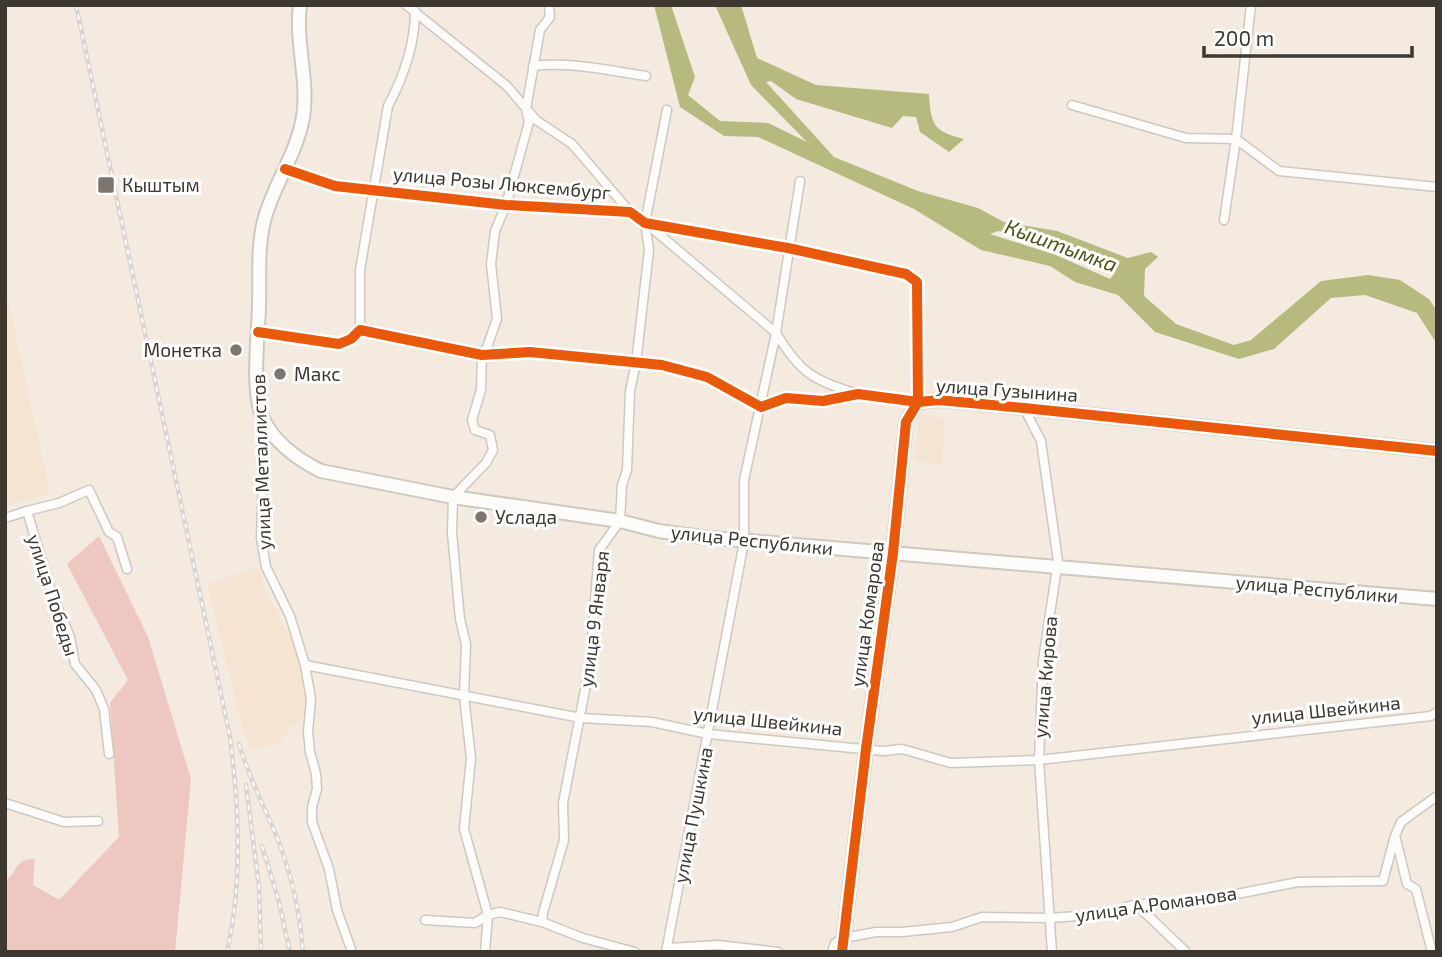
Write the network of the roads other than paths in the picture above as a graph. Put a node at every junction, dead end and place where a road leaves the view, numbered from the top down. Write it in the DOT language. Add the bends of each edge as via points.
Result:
graph roads {
  1 [pos="300,5"];
  2 [pos="406,5"];
  3 [pos="549,5"];
  4 [pos="1251,5"];
  5 [pos="415,11"];
  6 [pos="533,66"];
  7 [pos="646,76"];
  8 [pos="1072,106"];
  9 [pos="526,109"];
  10 [pos="667,110"];
  11 [pos="1236,139"];
  12 [pos="285,169"];
  13 [pos="800,181"];
  14 [pos="1437,187"];
  15 [pos="374,189"];
  16 [pos="506,205"];
  17 [pos="630,212"];
  18 [pos="1224,219"];
  19 [pos="645,223"];
  20 [pos="788,248"];
  21 [pos="917,282"];
  22 [pos="360,330"];
  23 [pos="258,332"];
  24 [pos="776,333"];
  25 [pos="482,355"];
  26 [pos="636,363"];
  27 [pos="858,394"];
  28 [pos="918,402"];
  29 [pos="761,407"];
  30 [pos="1024,408"];
  31 [pos="261,416"];
  32 [pos="1437,451"];
  33 [pos="453,497"];
  34 [pos="27,512"];
  35 [pos="5,517"];
  36 [pos="620,521"];
  37 [pos="744,542"];
  38 [pos="893,553"];
  39 [pos="1057,567"];
  40 [pos="127,569"];
  41 [pos="1437,600"];
  42 [pos="305,666"];
  43 [pos="464,696"];
  44 [pos="1437,712"];
  45 [pos="581,718"];
  46 [pos="708,734"];
  47 [pos="866,749"];
  48 [pos="109,754"];
  49 [pos="1039,760"];
  50 [pos="1437,796"];
  51 [pos="5,803"];
  52 [pos="98,821"];
  53 [pos="1395,836"];
  54 [pos="1136,904"];
  55 [pos="488,915"];
  56 [pos="1049,918"];
  57 [pos="425,920"];
  58 [pos="542,922"];
  59 [pos="844,938"];
  60 [pos="667,950"];
  61 [pos="352,952"];
  62 [pos="485,952"];
  63 [pos="635,952"];
  64 [pos="778,952"];
  65 [pos="832,952"];
  66 [pos="842,952"];
  67 [pos="1052,952"];
  68 [pos="1186,952"];
  69 [pos="1432,952"];
  1 -- 12 [label="main road, улица Металлистов" via="305,100 300,132"];
  2 -- 5 [label="street"];
  3 -- 6 [label="street" via="551,17 540,30"];
  4 -- 11 [label="street"];
  5 -- 9 [label="street" via="507,86"];
  5 -- 15 [label="street" via="412,46 388,106"];
  6 -- 7 [label="street"];
  6 -- 9 [label="street"];
  8 -- 11 [label="street" via="1186,138"];
  9 -- 16 [label="street" via="529,121"];
  9 -- 17 [label="street" via="572,144"];
  10 -- 19 [label="street"];
  11 -- 14 [label="street" via="1279,171"];
  11 -- 18 [label="street"];
  12 -- 15 [label="street, улица Розы Люксембург" via="335,186"];
  12 -- 23 [label="main road, улица Металлистов" via="262,233"];
  13 -- 20 [label="street, улица Пушкина"];
  15 -- 16 [label="street, улица Розы Люксембург"];
  15 -- 22 [label="street" via="360,270"];
  16 -- 17 [label="street, улица Розы Люксембург"];
  16 -- 25 [label="street" via="495,231 491,264 497,319"];
  17 -- 19 [label="street, улица Розы Люксембург"];
  19 -- 20 [label="street, улица Розы Люксембург"];
  19 -- 24 [label="street"];
  19 -- 26 [label="street" via="649,250"];
  20 -- 21 [label="street, улица Розы Люксембург" via="906,274"];
  20 -- 24 [label="street, улица Пушкина"];
  21 -- 28 [label="street, улица Комарова"];
  22 -- 23 [label="street" via="339,344"];
  22 -- 25 [label="street"];
  23 -- 31 [label="main road, улица Металлистов"];
  24 -- 27 [label="street" via="804,371 818,381"];
  24 -- 29 [label="street, улица Пушкина"];
  25 -- 26 [label="street" via="530,352"];
  25 -- 33 [label="street" via="481,390 472,420 475,430 490,435 493,450"];
  26 -- 29 [label="street" via="707,377"];
  26 -- 36 [label="street"];
  27 -- 28 [label="street, улица Гузынина"];
  27 -- 29 [label="street, улица Гузынина" via="823,401 786,398"];
  28 -- 30 [label="main road, улица Гузынина"];
  28 -- 38 [label="main road, улица Комарова" via="906,422"];
  29 -- 37 [label="street, улица Пушкина" via="744,480"];
  30 -- 32 [label="main road, улица Гузынина"];
  30 -- 39 [label="street, улица Кирова" via="1041,441"];
  31 -- 33 [label="main road, улица Республики" via="288,451 321,471"];
  31 -- 42 [label="street, улица Металлистов" via="261,538 266,567 290,617"];
  33 -- 36 [label="main road, улица Республики"];
  33 -- 43 [label="street" via="452,533 466,644"];
  34 -- 35 [label="street, улица Победы"];
  34 -- 40 [label="street, улица Победы" via="89,489 109,532 117,537"];
  34 -- 48 [label="street, улица Победы" via="75,664 96,690 104,709"];
  36 -- 37 [label="main road, улица Республики"];
  36 -- 45 [label="street, улица 9 Января" via="599,550"];
  37 -- 38 [label="main road, улица Республики"];
  37 -- 46 [label="street, улица Пушкина"];
  38 -- 39 [label="main road, улица Республики"];
  38 -- 47 [label="main road, улица Комарова"];
  39 -- 41 [label="main road, улица Республики"];
  39 -- 49 [label="street, улица Кирова" via="1043,660"];
  42 -- 43 [label="street, улица Швейкина"];
  42 -- 61 [label="street, улица Металлистов" via="317,789 312,822"];
  43 -- 45 [label="street, улица Швейкина"];
  43 -- 55 [label="street" via="471,758 464,829"];
  44 -- 49 [label="street, улица Швейкина"];
  45 -- 46 [label="street, улица Швейкина" via="652,722"];
  45 -- 58 [label="street, улица 9 Января" via="563,803 564,840"];
  46 -- 47 [label="street, улица Швейкина"];
  46 -- 60 [label="street, улица Пушкина"];
  47 -- 49 [label="street, улица Швейкина" via="902,749 951,763"];
  47 -- 59 [label="main road, улица Комарова"];
  49 -- 56 [label="street, улица Кирова"];
  50 -- 53 [label="street, улица А.Романова" via="1401,822"];
  51 -- 52 [label="street" via="64,822"];
  53 -- 54 [label="street, улица А.Романова" via="1383,881 1298,882 1191,903"];
  53 -- 69 [label="street" via="1407,884 1416,889"];
  54 -- 56 [label="street, улица А.Романова" via="1105,914"];
  54 -- 68 [label="street"];
  55 -- 57 [label="street" via="475,923"];
  55 -- 58 [label="street" via="500,912"];
  55 -- 62 [label="street"];
  56 -- 59 [label="street, улица А.Романова" via="982,917 952,927"];
  56 -- 67 [label="street, улица Кирова"];
  58 -- 63 [label="street" via="583,939"];
  59 -- 65 [label="street" via="835,943"];
  59 -- 66 [label="main road, улица Комарова"];
  60 -- 64 [label="street" via="718,945"];
}
